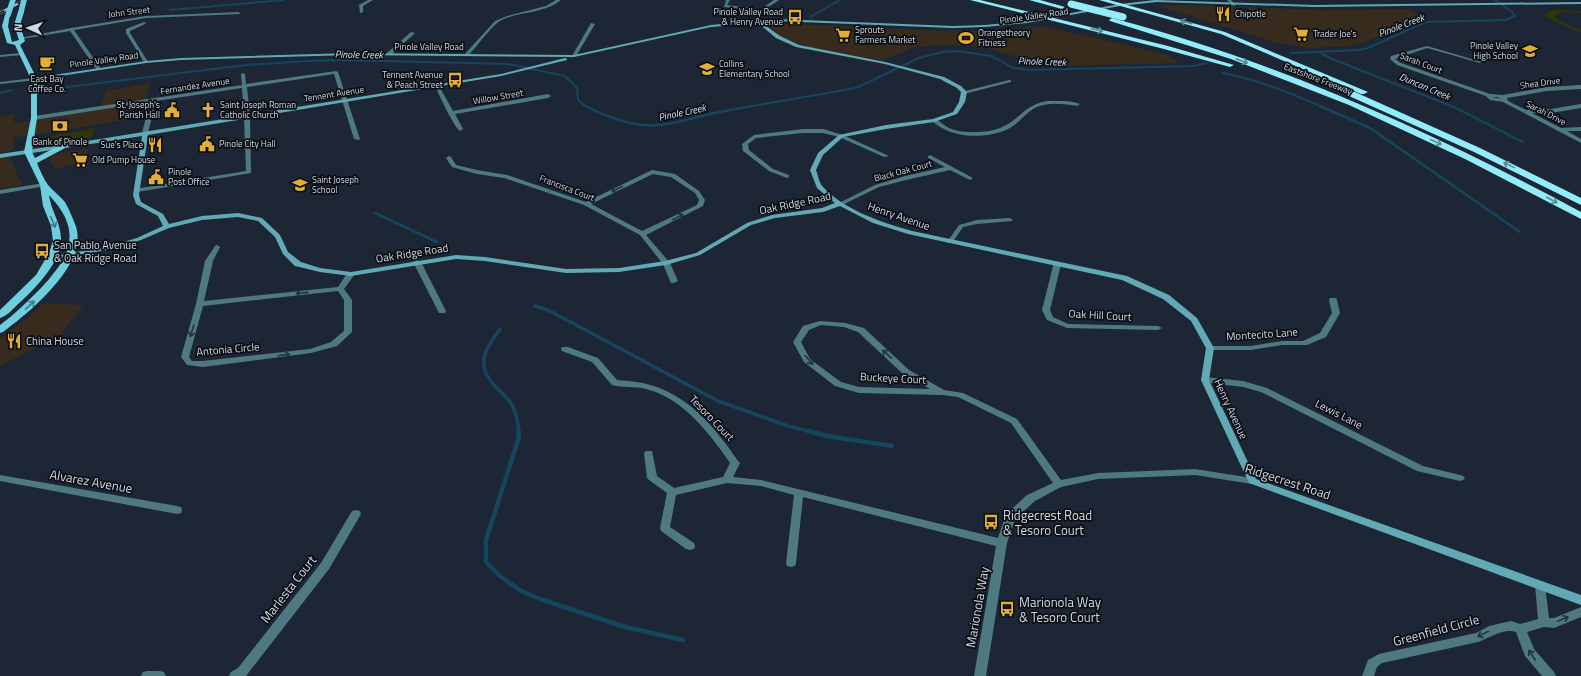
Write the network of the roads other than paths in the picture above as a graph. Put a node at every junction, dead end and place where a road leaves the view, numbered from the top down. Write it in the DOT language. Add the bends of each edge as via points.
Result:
graph roads {
  1 [pos="14,0"];
  2 [pos="24,0"];
  3 [pos="371,0"];
  4 [pos="559,0"];
  5 [pos="728,0"];
  6 [pos="777,0"];
  7 [pos="973,0"];
  8 [pos="1032,0"];
  9 [pos="1053,0"];
  10 [pos="1102,0"];
  11 [pos="1231,3"];
  12 [pos="1549,3"];
  13 [pos="1581,3"];
  14 [pos="1120,5"];
  15 [pos="1132,7"];
  16 [pos="762,10"];
  17 [pos="361,12"];
  18 [pos="239,13"];
  19 [pos="1048,18"];
  20 [pos="1060,21"];
  21 [pos="759,22"];
  22 [pos="144,23"];
  23 [pos="593,24"];
  24 [pos="71,29"];
  25 [pos="413,33"];
  26 [pos="22,38"];
  27 [pos="18,44"];
  28 [pos="21,54"];
  29 [pos="389,54"];
  30 [pos="466,55"];
  31 [pos="0,56"];
  32 [pos="529,56"];
  33 [pos="574,56"];
  34 [pos="146,62"];
  35 [pos="1480,62"];
  36 [pos="534,66"];
  37 [pos="99,69"];
  38 [pos="243,74"];
  39 [pos="34,79"];
  40 [pos="1009,80"];
  41 [pos="0,84"];
  42 [pos="244,86"];
  43 [pos="437,86"];
  44 [pos="1581,87"];
  45 [pos="964,92"];
  46 [pos="1488,95"];
  47 [pos="548,96"];
  48 [pos="1503,99"];
  49 [pos="153,101"];
  50 [pos="345,101"];
  51 [pos="1077,104"];
  52 [pos="1581,106"];
  53 [pos="1525,112"];
  54 [pos="451,113"];
  55 [pos="247,117"];
  56 [pos="34,118"];
  57 [pos="934,120"];
  58 [pos="1400,125"];
  59 [pos="460,129"];
  60 [pos="1581,129"];
  61 [pos="1559,130"];
  62 [pos="145,133"];
  63 [pos="841,136"];
  64 [pos="357,139"];
  65 [pos="1581,141"];
  66 [pos="63,147"];
  67 [pos="1477,150"];
  68 [pos="28,152"];
  69 [pos="0,156"];
  70 [pos="886,156"];
  71 [pos="449,158"];
  72 [pos="930,158"];
  73 [pos="33,162"];
  74 [pos="950,168"];
  75 [pos="787,176"];
  76 [pos="970,178"];
  77 [pos="44,185"];
  78 [pos="0,192"];
  79 [pos="136,193"];
  80 [pos="1581,202"];
  81 [pos="586,204"];
  82 [pos="840,204"];
  83 [pos="1581,216"];
  84 [pos="1010,220"];
  85 [pos="167,228"];
  86 [pos="642,234"];
  87 [pos="950,242"];
  88 [pos="216,247"];
  89 [pos="71,255"];
  90 [pos="52,258"];
  91 [pos="417,262"];
  92 [pos="666,264"];
  93 [pos="1057,264"];
  94 [pos="351,274"];
  95 [pos="674,281"];
  96 [pos="340,289"];
  97 [pos="1333,300"];
  98 [pos="200,304"];
  99 [pos="442,311"];
  100 [pos="0,315"];
  101 [pos="1158,328"];
  102 [pos="0,330"];
  103 [pos="1210,348"];
  104 [pos="565,349"];
  105 [pos="1205,380"];
  106 [pos="942,392"];
  107 [pos="649,453"];
  108 [pos="0,478"];
  109 [pos="1460,478"];
  110 [pos="727,480"];
  111 [pos="1252,481"];
  112 [pos="1059,484"];
  113 [pos="672,492"];
  114 [pos="799,493"];
  115 [pos="177,510"];
  116 [pos="356,514"];
  117 [pos="1002,543"];
  118 [pos="690,546"];
  119 [pos="791,563"];
  120 [pos="1540,585"];
  121 [pos="1581,600"];
  122 [pos="1581,612"];
  123 [pos="1544,622"];
  124 [pos="1520,629"];
  125 [pos="147,676"];
  126 [pos="160,676"];
  127 [pos="235,676"];
  128 [pos="980,676"];
  129 [pos="1368,676"];
  130 [pos="1550,676"];
  1 -- 27 [label="main road, bridge" via="4,26 10,43"];
  2 -- 26 [label="main road, bridge" via="17,25"];
  3 -- 17 [label="street" via="361,5"];
  4 -- 30 [label="street" via="547,7 496,22"];
  5 -- 16 [label="street" via="725,6"];
  6 -- 16 [label="street"];
  7 -- 19 [label="highway"];
  8 -- 58 [label="highway, Eastshore Freeway, one-way" via="1183,41 1275,72 1352,102"];
  9 -- 67 [label="highway, Eastshore Freeway, bridge" via="1123,17 1301,74 1367,100"];
  10 -- 14 [label="highway"];
  11 -- 12 [label="main road, Pinole Valley Road" via="1315,6"];
  11 -- 12 [label="main road, Pinole Valley Road" via="1327,8"];
  11 -- 14 [label="main road, Pinole Valley Road" via="1171,1"];
  11 -- 15 [label="main road, Pinole Valley Road" via="1171,3"];
  12 -- 13 [label="main road, Pinole Valley Road"];
  14 -- 15 [label="highway"];
  14 -- 19 [label="main road, Pinole Valley Road"];
  15 -- 20 [label="main road, Pinole Valley Road"];
  67 -- 15 [label="highway, one-way" via="1453,134 1324,75 1223,34"];
  16 -- 21 [label="street" via="758,14"];
  18 -- 24 [label="street, John Street" via="146,17"];
  19 -- 20 [label="highway"];
  19 -- 21 [label="main road, Pinole Valley Road" via="1008,25 953,27 809,20"];
  20 -- 21 [label="main road, Pinole Valley Road" via="1008,29 966,31"];
  20 -- 58 [label="highway, one-way" via="1217,61"];
  21 -- 33 [label="main road, Pinole Valley Road" via="711,26"];
  21 -- 45 [label="main road" via="778,37 798,46 885,63 942,78 959,86"];
  22 -- 34 [label="street" via="128,30 128,33"];
  23 -- 33 [label="street"];
  24 -- 26 [label="street, John Street"];
  24 -- 37 [label="street"];
  25 -- 29 [label="street"];
  26 -- 27 [label="main road"];
  27 -- 28 [label="main road"];
  28 -- 31 [label="street"];
  28 -- 39 [label="main road"];
  29 -- 30 [label="main road, Pinole Valley Road"];
  29 -- 34 [label="main road, Pinole Valley Road"];
  30 -- 32 [label="main road, Pinole Valley Road"];
  32 -- 33 [label="main road, Pinole Valley Road"];
  32 -- 36 [label="main road" via="537,58 540,62"];
  33 -- 36 [label="main road, Tennent Avenue"];
  34 -- 37 [label="main road, Pinole Valley Road"];
  35 -- 46 [label="street, Sarah Court" via="1427,47 1392,59 1399,64"];
  36 -- 43 [label="main road, Tennent Avenue" via="501,75"];
  37 -- 39 [label="main road, Pinole Valley Road"];
  38 -- 42 [label="street"];
  39 -- 41 [label="street, Pinole Valley Road"];
  39 -- 56 [label="main road"];
  40 -- 45 [label="street"];
  42 -- 49 [label="street, Fernandez Avenue"];
  42 -- 50 [label="street, Fernandez Avenue" via="336,72"];
  42 -- 55 [label="street"];
  43 -- 50 [label="main road, Tennent Avenue"];
  43 -- 54 [label="street"];
  44 -- 48 [label="street, Shea Drive" via="1548,89"];
  45 -- 57 [label="main road, Henry Avenue" via="962,102 955,112"];
  46 -- 48 [label="street, Sarah Drive"];
  47 -- 54 [label="street, Willow Street"];
  48 -- 53 [label="street, Sarah Drive"];
  49 -- 56 [label="street, Fernandez Avenue"];
  49 -- 62 [label="street"];
  50 -- 55 [label="main road, Tennent Avenue"];
  50 -- 64 [label="street"];
  51 -- 57 [label="street" via="1054,102 1032,107 1006,128 984,132 964,133 948,130"];
  52 -- 53 [label="street"];
  53 -- 61 [label="street, Sarah Drive"];
  54 -- 59 [label="street"];
  55 -- 62 [label="main road, Tennent Avenue"];
  55 -- 79 [label="street" via="249,172 218,178 202,178"];
  56 -- 68 [label="main road"];
  57 -- 63 [label="main road, Henry Avenue"];
  58 -- 83 [label="highway, Eastshore Freeway, one-way" via="1510,178"];
  60 -- 61 [label="street"];
  61 -- 65 [label="street, Sarah Drive"];
  62 -- 66 [label="main road, Tennent Avenue"];
  62 -- 79 [label="main road"];
  63 -- 70 [label="street"];
  63 -- 75 [label="street" via="823,131 803,131 754,137 745,144 746,151 771,170"];
  63 -- 82 [label="main road, Henry Avenue" via="820,154 812,170 819,186"];
  66 -- 68 [label="main road, Tennent Avenue"];
  66 -- 73 [label="main road"];
  80 -- 67 [label="highway, Eastshore Freeway, one-way"];
  68 -- 69 [label="main road, Tennent Avenue"];
  68 -- 73 [label="main road"];
  71 -- 81 [label="street, Francisca Court" via="454,166 505,176"];
  72 -- 74 [label="street, Black Oak Court"];
  73 -- 77 [label="main road"];
  74 -- 76 [label="street, Black Oak Court"];
  74 -- 82 [label="street, Black Oak Court" via="877,186"];
  77 -- 78 [label="street"];
  77 -- 89 [label="main road" via="61,203 72,226 74,240"];
  77 -- 90 [label="main road, one-way" via="47,207 57,230"];
  79 -- 85 [label="main road" via="138,203 161,215"];
  81 -- 86 [label="street, Francisca Court"];
  86 -- 81 [label="street, one-way" via="700,206 702,200 697,192 673,174 652,172"];
  82 -- 87 [label="main road, Henry Avenue" via="875,222 910,234"];
  82 -- 92 [label="main road, Oak Ridge Road" via="823,210 774,216 749,224 698,254"];
  84 -- 87 [label="street" via="977,222 961,226"];
  85 -- 89 [label="main road, Oak Ridge Road" via="110,248"];
  85 -- 94 [label="main road, Oak Ridge Road" via="202,218 221,216 260,220 278,236 285,253 298,264"];
  86 -- 92 [label="street, Francisca Court"];
  87 -- 93 [label="main road, Henry Avenue"];
  88 -- 98 [label="street" via="209,261"];
  89 -- 90 [label="main road, Oak Ridge Road"];
  102 -- 89 [label="main road, one-way" via="41,295"];
  90 -- 100 [label="main road" via="24,295"];
  91 -- 92 [label="main road, Oak Ridge Road" via="456,257 566,271 619,270"];
  91 -- 94 [label="main road, Oak Ridge Road"];
  91 -- 99 [label="street"];
  92 -- 95 [label="street, Francisca Court"];
  93 -- 101 [label="street, Oak Hill Court" via="1046,310 1050,318 1067,326"];
  93 -- 103 [label="main road, Henry Avenue" via="1124,278 1166,297 1194,320"];
  94 -- 96 [label="street"];
  96 -- 98 [label="street, one-way"];
  98 -- 96 [label="street, Antonia Circle, one-way" via="185,357 190,363 204,364 311,351 334,344 348,332 348,300"];
  97 -- 103 [label="street, Montecito Lane" via="1336,313 1323,335 1317,338 1304,343 1282,343 1251,348"];
  103 -- 105 [label="main road, Henry Avenue"];
  104 -- 110 [label="street, Tesoro Court" via="595,360 615,383 654,388 683,403 721,443 735,463"];
  105 -- 109 [label="street, Lewis Lane" via="1242,384 1264,390 1420,469"];
  105 -- 111 [label="main road, Henry Avenue"];
  106 -- 106 [label="street, Buckeye Court, one-way" via="906,372 861,330 820,323 806,328 797,342 807,360 838,384 859,390"];
  106 -- 112 [label="street, Buckeye Court" via="960,395 1014,421"];
  107 -- 113 [label="street" via="652,478"];
  108 -- 115 [label="street, Alvarez Avenue"];
  110 -- 113 [label="street"];
  110 -- 114 [label="street" via="761,483"];
  111 -- 112 [label="street, Ridgecrest Road" via="1194,472 1098,476"];
  111 -- 120 [label="main road, Ridgecrest Road"];
  112 -- 117 [label="street, Ridgecrest Road" via="1031,498 1010,517"];
  113 -- 118 [label="street" via="665,528"];
  114 -- 117 [label="street"];
  114 -- 119 [label="street"];
  116 -- 127 [label="street, Marlesta Court" via="325,566 242,672"];
  117 -- 128 [label="street, Marionola Way"];
  120 -- 121 [label="main road, Ridgecrest Road"];
  120 -- 123 [label="street"];
  123 -- 122 [label="street, Greenfield Circle, one-way" via="1554,623"];
  123 -- 124 [label="street, Greenfield Circle"];
  124 -- 129 [label="street, Greenfield Circle, one-way" via="1511,626 1489,631 1478,637 1379,659 1372,664"];
  130 -- 124 [label="street, one-way" via="1529,652"];
  125 -- 126 [label="street"];
}
